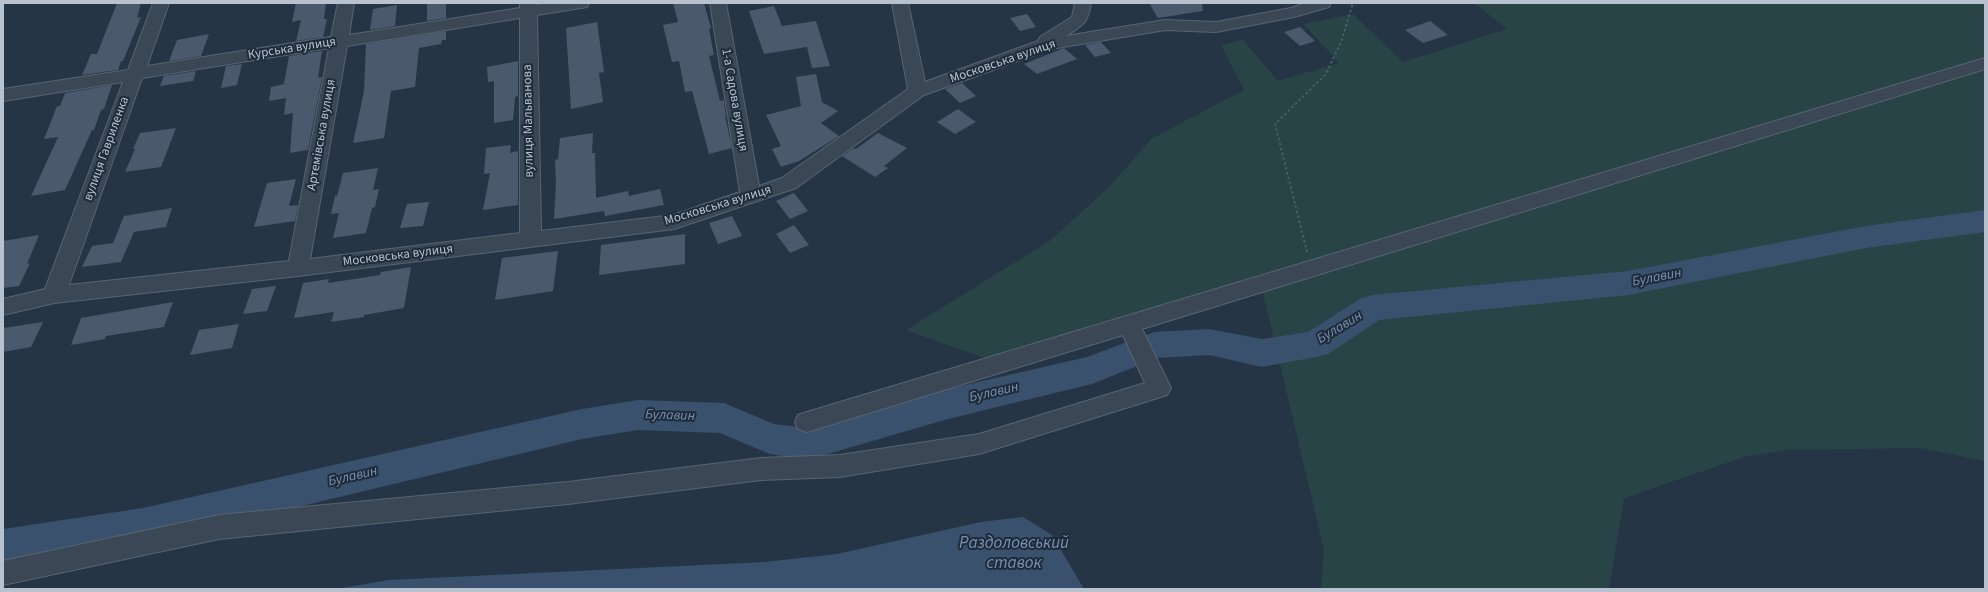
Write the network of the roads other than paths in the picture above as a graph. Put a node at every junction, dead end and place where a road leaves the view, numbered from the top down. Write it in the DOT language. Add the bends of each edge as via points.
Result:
graph roads {
  1 [pos="161,3"];
  2 [pos="346,3"];
  3 [pos="582,3"];
  4 [pos="718,3"];
  5 [pos="900,3"];
  6 [pos="1083,3"];
  7 [pos="1323,3"];
  8 [pos="528,7"];
  9 [pos="338,42"];
  10 [pos="1031,50"];
  11 [pos="1985,63"];
  12 [pos="135,74"];
  13 [pos="918,91"];
  14 [pos="3,95"];
  15 [pos="751,196"];
  16 [pos="531,240"];
  17 [pos="298,268"];
  18 [pos="54,295"];
  19 [pos="3,307"];
  20 [pos="1132,330"];
  21 [pos="807,422"];
  22 [pos="3,573"];
  1 -- 12 [label="street, вулиця Гавриленка"];
  2 -- 9 [label="street, Артемівська вулиця"];
  3 -- 8 [label="street, Курська вулиця"];
  4 -- 15 [label="street, 1-а Садова вулиця"];
  5 -- 13 [label="street"];
  6 -- 10 [label="street" via="1080,19"];
  7 -- 10 [label="street, Московська вулиця" via="1294,12 1216,27 1165,25 1047,44"];
  8 -- 9 [label="street, Курська вулиця"];
  8 -- 16 [label="street, вулиця Мальванова"];
  9 -- 12 [label="street, Курська вулиця"];
  9 -- 17 [label="street, Артемівська вулиця"];
  10 -- 13 [label="street, Московська вулиця"];
  11 -- 20 [label="street" via="1311,269"];
  12 -- 14 [label="street, Курська вулиця"];
  12 -- 18 [label="street, вулиця Гавриленка"];
  13 -- 15 [label="street, Московська вулиця" via="789,183"];
  15 -- 16 [label="street, Московська вулиця" via="674,222"];
  16 -- 17 [label="street, Московська вулиця"];
  17 -- 18 [label="street, Московська вулиця"];
  18 -- 19 [label="street, Московська вулиця"];
  20 -- 21 [label="street"];
  20 -- 22 [label="street" via="1159,388 980,444 840,466 761,469 568,493 219,527"];
}
